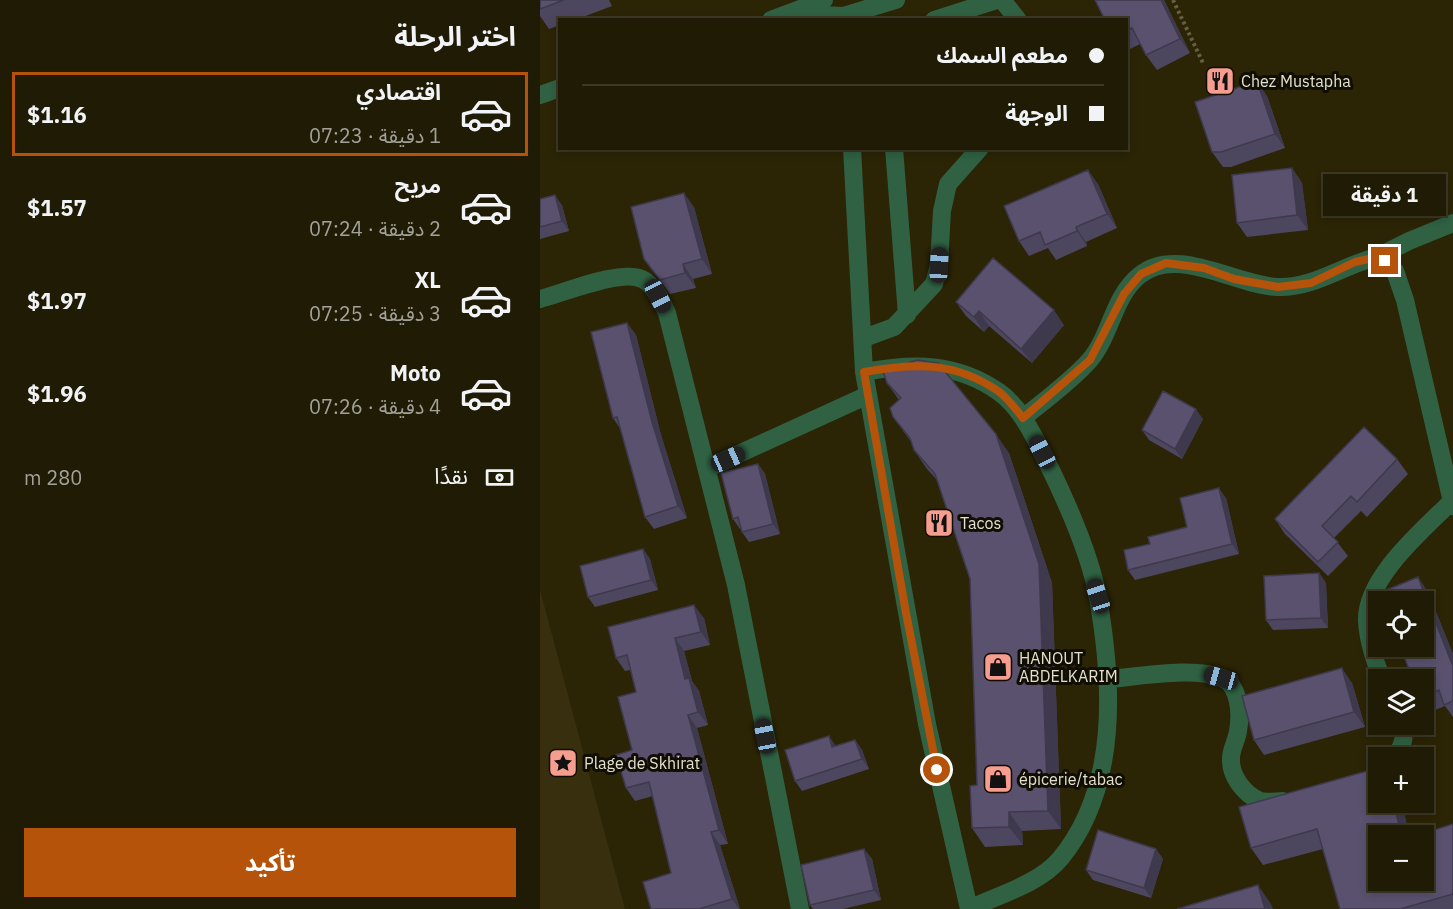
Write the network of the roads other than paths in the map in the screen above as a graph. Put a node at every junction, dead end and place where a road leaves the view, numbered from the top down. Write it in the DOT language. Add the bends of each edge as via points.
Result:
graph roads {
  1 [pos="824,0"];
  2 [pos="896,0"];
  3 [pos="997,0"];
  4 [pos="1002,0"];
  5 [pos="844,12"];
  6 [pos="940,12"];
  7 [pos="790,13"];
  8 [pos="776,18"];
  9 [pos="1016,18"];
  10 [pos="558,89"];
  11 [pos="540,95"];
  12 [pos="852,150"];
  13 [pos="894,150"];
  14 [pos="978,150"];
  15 [pos="1453,223"];
  16 [pos="1377,257"];
  17 [pos="540,299"];
  18 [pos="907,315"];
  19 [pos="864,338"];
  20 [pos="864,372"];
  21 [pos="868,395"];
  22 [pos="1023,418"];
  23 [pos="708,468"];
  24 [pos="1452,504"];
  25 [pos="1378,669"];
  26 [pos="1108,679"];
  27 [pos="1295,797"];
  28 [pos="800,909"];
  29 [pos="969,909"];
  1 -- 7 [label="street"];
  2 -- 5 [label="street"];
  3 -- 6 [label="street"];
  4 -- 9 [label="street"];
  5 -- 7 [label="street"];
  7 -- 8 [label="street"];
  10 -- 11 [label="street"];
  12 -- 19 [label="street"];
  13 -- 18 [label="street"];
  14 -- 18 [label="street" via="948,184 934,284"];
  15 -- 16 [label="street"];
  16 -- 22 [label="street" via="1355,262 1311,283 1278,287 1234,279 1204,268 1166,263 1141,274 1124,294 1090,360"];
  16 -- 24 [label="street" via="1395,271 1406,300"];
  17 -- 23 [label="street" via="621,276 642,279 658,296 675,334"];
  18 -- 19 [label="street" via="884,333"];
  19 -- 20 [label="street"];
  20 -- 21 [label="street"];
  20 -- 22 [label="street" via="901,365 957,369 1000,392"];
  21 -- 23 [label="street"];
  21 -- 29 [label="street" via="927,724"];
  22 -- 26 [label="street" via="1067,502 1098,596"];
  23 -- 28 [label="street" via="736,585"];
  24 -- 25 [label="street" via="1380,580 1371,600 1367,619"];
  26 -- 27 [label="street" via="1207,674 1230,683 1239,712 1239,730 1231,758 1236,779 1262,802"];
  26 -- 29 [label="street" via="1102,773 1093,805 1076,836 1059,860 1034,879"];
}
